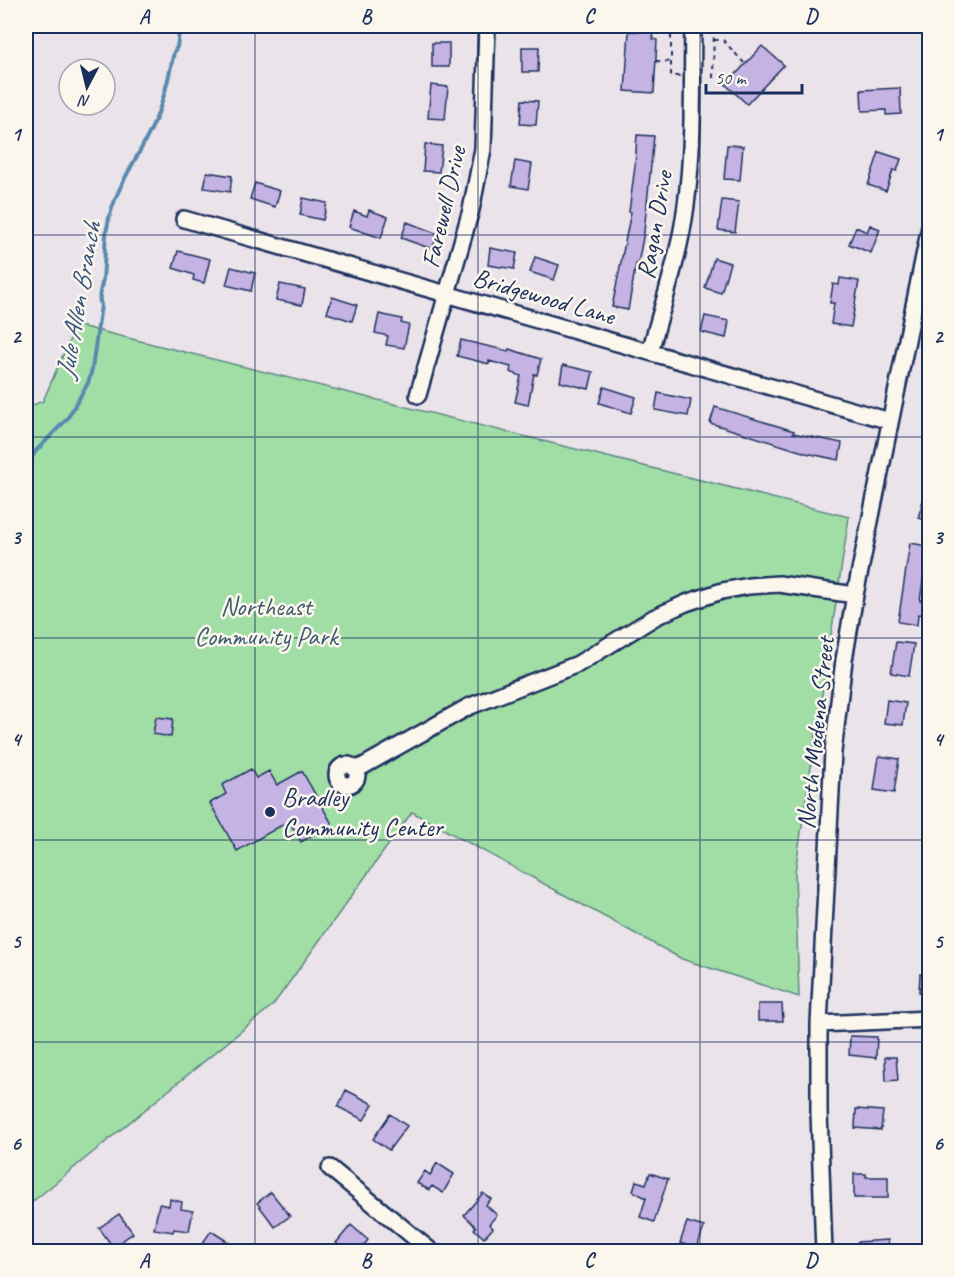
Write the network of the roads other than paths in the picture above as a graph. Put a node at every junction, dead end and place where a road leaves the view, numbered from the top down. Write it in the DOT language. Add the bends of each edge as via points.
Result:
graph roads {
  1 [pos="487,26"];
  2 [pos="693,26"];
  3 [pos="184,219"];
  4 [pos="930,227"];
  5 [pos="447,293"];
  6 [pos="922,293"];
  7 [pos="650,352"];
  8 [pos="418,395"];
  9 [pos="890,421"];
  10 [pos="855,595"];
  11 [pos="358,769"];
  12 [pos="930,1019"];
  13 [pos="819,1024"];
  14 [pos="330,1168"];
  15 [pos="432,1251"];
  16 [pos="824,1251"];
  1 -- 5 [label="street, Farewell Drive" via="483,149 471,210"];
  2 -- 7 [label="street, Ragan Drive" via="686,204"];
  3 -- 5 [label="street, Bridgewood Lane"];
  4 -- 6 [label="street, North Modena Street"];
  5 -- 7 [label="street, Bridgewood Lane"];
  5 -- 8 [label="street, Farewell Drive"];
  6 -- 9 [label="street, North Modena Street"];
  7 -- 9 [label="street, Bridgewood Lane"];
  9 -- 10 [label="street, North Modena Street"];
  10 -- 11 [label="street" via="779,584 722,591 686,603 655,617 578,664 468,707"];
  10 -- 13 [label="street, North Modena Street" via="833,752"];
  12 -- 13 [label="street"];
  13 -- 16 [label="street, North Modena Street"];
  14 -- 15 [label="street"];
}
